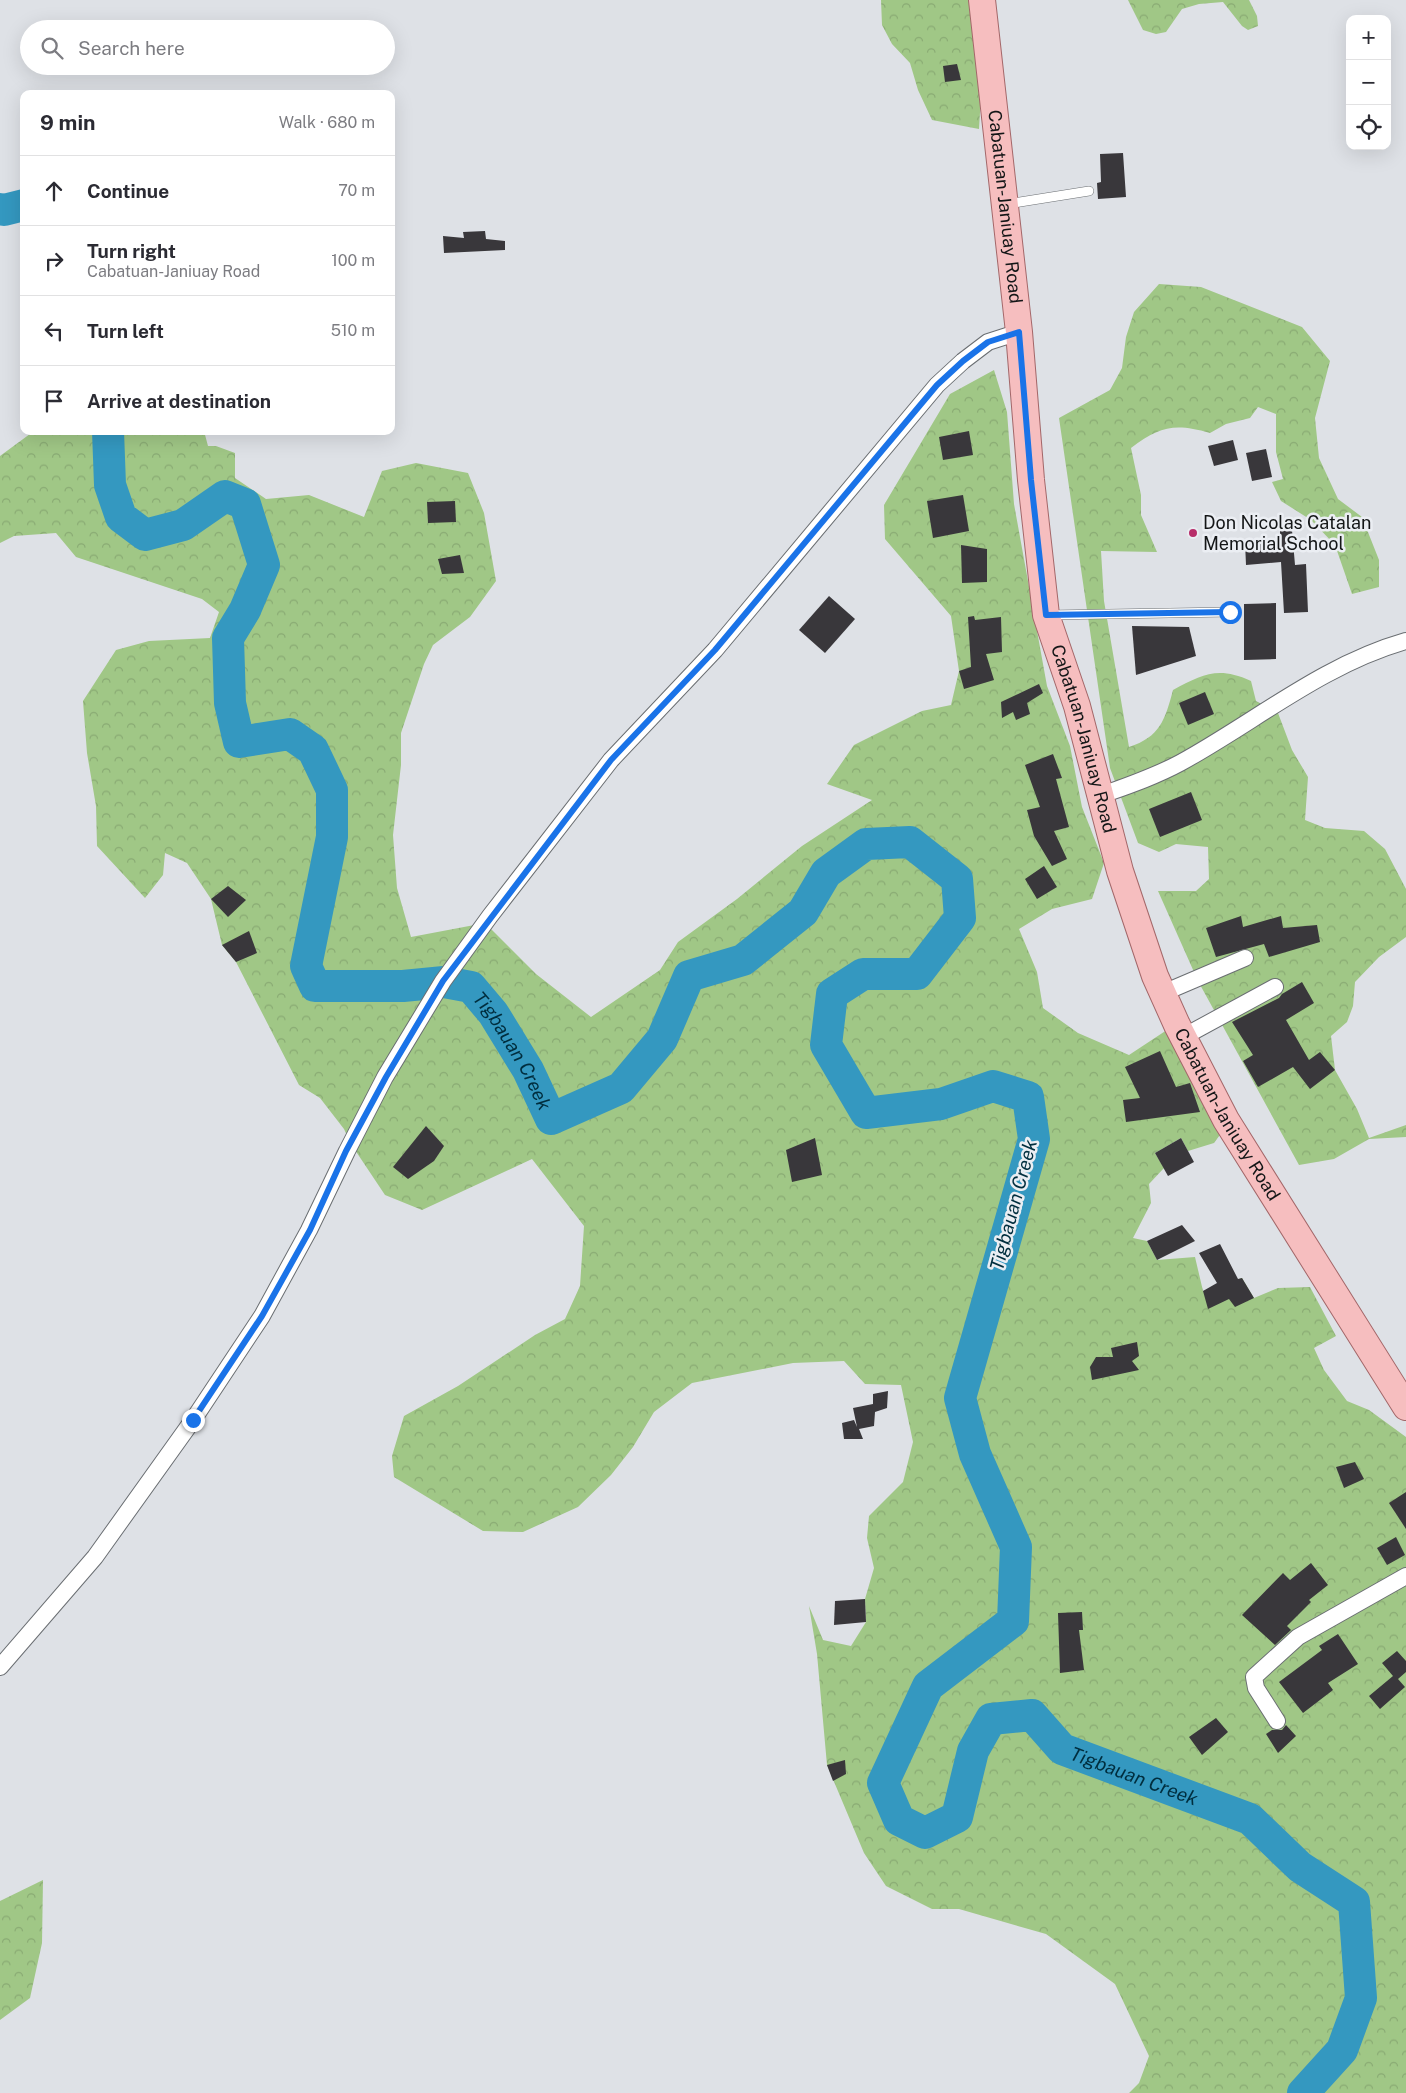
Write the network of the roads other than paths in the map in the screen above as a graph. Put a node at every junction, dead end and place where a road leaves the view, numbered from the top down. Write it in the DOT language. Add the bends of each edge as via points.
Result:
graph roads {
  1 [pos="982,0"];
  2 [pos="1088,190"];
  3 [pos="1005,205"];
  4 [pos="1019,332"];
  5 [pos="1230,612"];
  6 [pos="1046,615"];
  7 [pos="1406,641"];
  8 [pos="1099,796"];
  9 [pos="1245,958"];
  10 [pos="1275,986"];
  11 [pos="1163,993"];
  12 [pos="1183,1037"];
  13 [pos="1406,1407"];
  14 [pos="1406,1576"];
  15 [pos="0,1666"];
  16 [pos="1277,1721"];
  1 -- 3 [label="main road, Cabatuan-Janiuay Road"];
  2 -- 3 [label="lane"];
  3 -- 4 [label="main road, Cabatuan-Janiuay Road"];
  4 -- 6 [label="main road, Cabatuan-Janiuay Road"];
  4 -- 15 [label="street" via="988,342 937,385 715,650 611,760 443,981 381,1085 310,1230 262,1316 193,1420 95,1557"];
  5 -- 6 [label="lane"];
  6 -- 8 [label="main road, Cabatuan-Janiuay Road" via="1077,706"];
  7 -- 8 [label="street" via="1380,648 1326,673 1181,762"];
  8 -- 11 [label="main road, Cabatuan-Janiuay Road" via="1120,871"];
  9 -- 11 [label="street"];
  10 -- 12 [label="street"];
  11 -- 12 [label="main road, Cabatuan-Janiuay Road"];
  12 -- 13 [label="main road, Cabatuan-Janiuay Road" via="1226,1120"];
  14 -- 16 [label="street" via="1298,1637 1254,1677 1256,1688"];
}
